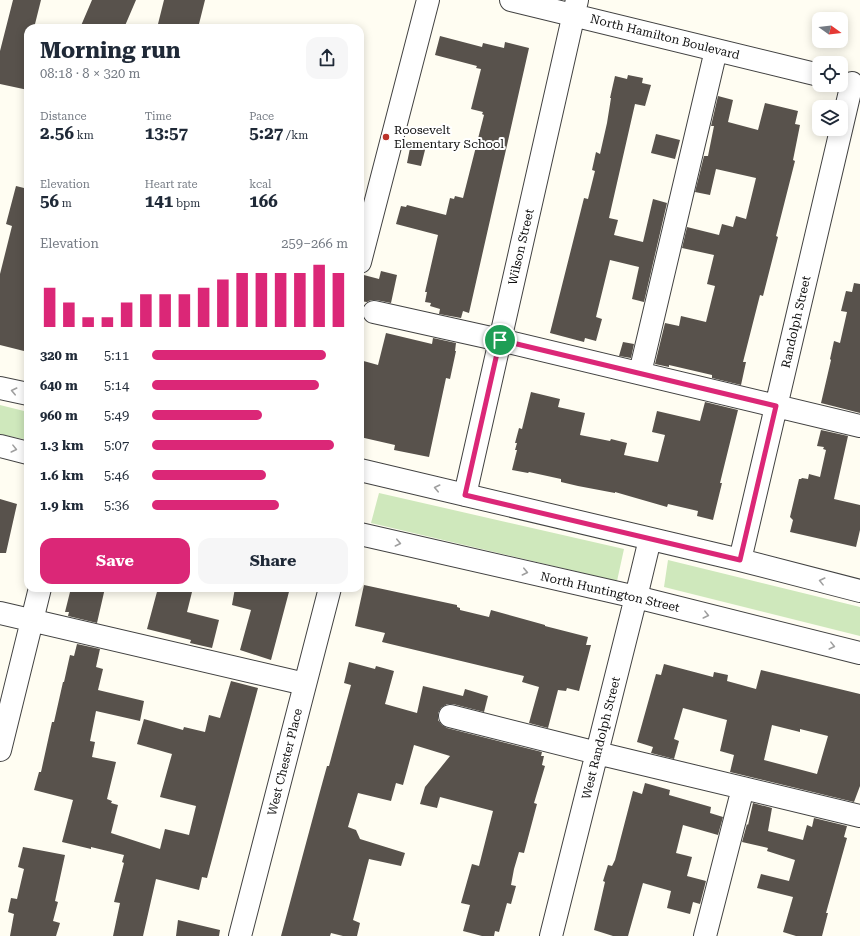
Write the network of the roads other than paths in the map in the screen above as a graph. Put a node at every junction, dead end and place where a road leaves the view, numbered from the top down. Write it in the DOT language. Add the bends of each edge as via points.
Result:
graph roads {
  1 [pos="428,0"];
  2 [pos="511,0"];
  3 [pos="575,7"];
  4 [pos="716,50"];
  5 [pos="812,73"];
  6 [pos="851,83"];
  7 [pos="364,247"];
  8 [pos="374,312"];
  9 [pos="500,340"];
  10 [pos="640,373"];
  11 [pos="0,388"];
  12 [pos="24,393"];
  13 [pos="776,406"];
  14 [pos="860,426"];
  15 [pos="0,446"];
  16 [pos="24,452"];
  17 [pos="364,471"];
  18 [pos="465,495"];
  19 [pos="364,535"];
  20 [pos="650,539"];
  21 [pos="740,560"];
  22 [pos="860,591"];
  23 [pos="39,592"];
  24 [pos="329,592"];
  25 [pos="636,597"];
  26 [pos="0,613"];
  27 [pos="32,621"];
  28 [pos="860,653"];
  29 [pos="305,684"];
  30 [pos="450,716"];
  31 [pos="0,750"];
  32 [pos="597,754"];
  33 [pos="743,788"];
  34 [pos="860,816"];
  35 [pos="240,936"];
  36 [pos="551,936"];
  37 [pos="705,936"];
  1 -- 7 [label="street"];
  2 -- 3 [label="street, North Hamilton Boulevard"];
  3 -- 4 [label="street, North Hamilton Boulevard"];
  3 -- 9 [label="street, Wilson Street"];
  4 -- 5 [label="street, North Hamilton Boulevard"];
  4 -- 10 [label="street"];
  6 -- 13 [label="street, Randolph Street"];
  8 -- 9 [label="street"];
  9 -- 10 [label="street"];
  9 -- 18 [label="street, Wilson Street"];
  10 -- 13 [label="street"];
  12 -- 11 [label="street, one-way"];
  13 -- 14 [label="street"];
  13 -- 21 [label="street, Randolph Street"];
  15 -- 16 [label="street, one-way"];
  18 -- 17 [label="street, one-way"];
  18 -- 20 [label="street"];
  19 -- 25 [label="street, North Huntington Street, one-way"];
  20 -- 21 [label="street"];
  20 -- 25 [label="street, West Randolph Street"];
  22 -- 21 [label="street, one-way"];
  23 -- 27 [label="street"];
  24 -- 29 [label="street, West Chester Place"];
  25 -- 28 [label="street, North Huntington Street, one-way"];
  25 -- 32 [label="street, West Randolph Street"];
  26 -- 27 [label="street"];
  27 -- 29 [label="street"];
  27 -- 31 [label="street"];
  29 -- 35 [label="street, West Chester Place"];
  30 -- 32 [label="street"];
  32 -- 33 [label="street"];
  32 -- 36 [label="street, West Randolph Street"];
  33 -- 34 [label="street"];
  33 -- 37 [label="street"];
}
